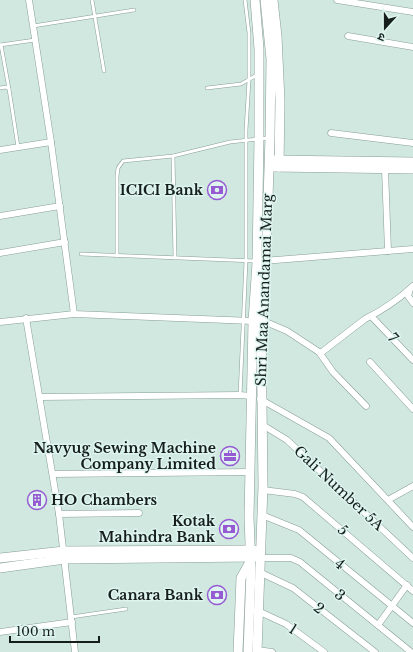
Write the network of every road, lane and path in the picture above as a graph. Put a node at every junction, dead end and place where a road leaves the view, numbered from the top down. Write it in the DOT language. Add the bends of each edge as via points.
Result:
graph roads {
  1 [pos="29,0"];
  2 [pos="92,0"];
  3 [pos="245,0"];
  4 [pos="255,0"];
  5 [pos="265,0"];
  6 [pos="272,0"];
  7 [pos="337,0"];
  8 [pos="134,10"];
  9 [pos="413,12"];
  10 [pos="94,16"];
  11 [pos="33,26"];
  12 [pos="348,36"];
  13 [pos="35,40"];
  14 [pos="0,45"];
  15 [pos="413,47"];
  16 [pos="104,71"];
  17 [pos="259,74"];
  18 [pos="249,80"];
  19 [pos="0,88"];
  20 [pos="207,88"];
  21 [pos="8,89"];
  22 [pos="331,133"];
  23 [pos="270,137"];
  24 [pos="259,138"];
  25 [pos="246,140"];
  26 [pos="51,142"];
  27 [pos="413,143"];
  28 [pos="18,147"];
  29 [pos="0,150"];
  30 [pos="173,156"];
  31 [pos="413,162"];
  32 [pos="258,164"];
  33 [pos="270,164"];
  34 [pos="280,164"];
  35 [pos="385,169"];
  36 [pos="413,169"];
  37 [pos="60,206"];
  38 [pos="0,216"];
  39 [pos="65,242"];
  40 [pos="413,249"];
  41 [pos="388,251"];
  42 [pos="0,253"];
  43 [pos="81,254"];
  44 [pos="117,256"];
  45 [pos="175,258"];
  46 [pos="246,261"];
  47 [pos="262,261"];
  48 [pos="412,288"];
  49 [pos="413,303"];
  50 [pos="74,314"];
  51 [pos="372,317"];
  52 [pos="26,318"];
  53 [pos="253,321"];
  54 [pos="0,322"];
  55 [pos="319,352"];
  56 [pos="413,360"];
  57 [pos="370,362"];
  58 [pos="240,395"];
  59 [pos="40,396"];
  60 [pos="256,398"];
  61 [pos="366,406"];
  62 [pos="413,409"];
  63 [pos="261,424"];
  64 [pos="250,472"];
  65 [pos="53,474"];
  66 [pos="413,486"];
  67 [pos="263,490"];
  68 [pos="388,500"];
  69 [pos="139,513"];
  70 [pos="59,514"];
  71 [pos="262,515"];
  72 [pos="413,527"];
  73 [pos="260,554"];
  74 [pos="65,555"];
  75 [pos="250,556"];
  76 [pos="0,558"];
  77 [pos="413,558"];
  78 [pos="0,568"];
  79 [pos="259,572"];
  80 [pos="406,585"];
  81 [pos="413,591"];
  82 [pos="392,606"];
  83 [pos="126,609"];
  84 [pos="258,611"];
  85 [pos="71,620"];
  86 [pos="413,623"];
  87 [pos="378,625"];
  88 [pos="0,632"];
  89 [pos="254,651"];
  90 [pos="74,652"];
  91 [pos="238,652"];
  92 [pos="272,652"];
  93 [pos="324,652"];
  94 [pos="375,652"];
  95 [pos="411,652"];
  1 -- 11 [label="street"];
  2 -- 10 [label="lane"];
  3 -- 18 [label="lane" via="249,33"];
  4 -- 17 [label="main road, Shri Maa Anandamai Marg"];
  5 -- 23 [label="main road, Shri Maa Anandamai Marg" via="271,59"];
  6 -- 34 [label="main road" via="278,36"];
  7 -- 9 [label="street"];
  8 -- 10 [label="lane"];
  10 -- 11 [label="lane"];
  10 -- 16 [label="lane"];
  11 -- 13 [label="street"];
  12 -- 15 [label="street"];
  13 -- 14 [label="lane"];
  13 -- 26 [label="street"];
  14 -- 21 [label="lane"];
  17 -- 18 [label="lane"];
  17 -- 24 [label="main road, Shri Maa Anandamai Marg"];
  18 -- 20 [label="lane" via="232,86"];
  18 -- 25 [label="lane"];
  19 -- 21 [label="lane"];
  21 -- 28 [label="lane"];
  22 -- 27 [label="street"];
  23 -- 24 [label="lane"];
  23 -- 33 [label="main road, Shri Maa Anandamai Marg"];
  24 -- 25 [label="lane"];
  24 -- 32 [label="main road, Shri Maa Anandamai Marg"];
  25 -- 30 [label="lane"];
  25 -- 46 [label="lane"];
  26 -- 28 [label="street"];
  26 -- 37 [label="street"];
  28 -- 29 [label="street"];
  30 -- 44 [label="lane" via="121,163 117,176"];
  30 -- 45 [label="lane"];
  31 -- 34 [label="main road"];
  32 -- 33 [label="main road"];
  32 -- 47 [label="main road, Shri Maa Anandamai Marg"];
  33 -- 34 [label="main road"];
  33 -- 47 [label="main road, Shri Maa Anandamai Marg"];
  34 -- 35 [label="main road"];
  35 -- 36 [label="main road"];
  35 -- 41 [label="street"];
  37 -- 38 [label="street"];
  37 -- 39 [label="street"];
  39 -- 42 [label="street"];
  39 -- 50 [label="street"];
  40 -- 41 [label="street"];
  41 -- 47 [label="street"];
  43 -- 44 [label="lane"];
  44 -- 45 [label="lane"];
  45 -- 46 [label="lane"];
  46 -- 47 [label="lane"];
  46 -- 53 [label="lane"];
  47 -- 53 [label="main road, Shri Maa Anandamai Marg"];
  48 -- 49 [label="street" via="408,296"];
  48 -- 51 [label="street"];
  50 -- 52 [label="street"];
  50 -- 53 [label="street"];
  51 -- 55 [label="street" via="365,319"];
  51 -- 56 [label="street, 7"];
  52 -- 54 [label="street"];
  52 -- 59 [label="street"];
  53 -- 55 [label="street" via="287,331"];
  53 -- 58 [label="lane"];
  53 -- 60 [label="main road, Shri Maa Anandamai Marg"];
  55 -- 61 [label="street" via="333,372"];
  57 -- 62 [label="street"];
  58 -- 59 [label="street"];
  58 -- 60 [label="street"];
  59 -- 65 [label="street"];
  60 -- 63 [label="main road, Shri Maa Anandamai Marg"];
  60 -- 64 [label="main road, Shri Maa Anandamai Marg"];
  60 -- 68 [label="street" via="329,438"];
  63 -- 67 [label="main road, Shri Maa Anandamai Marg"];
  63 -- 77 [label="street, Gali Number 5A" via="290,442"];
  64 -- 65 [label="street"];
  64 -- 75 [label="main road, Shri Maa Anandamai Marg"];
  65 -- 70 [label="street"];
  66 -- 68 [label="street"];
  67 -- 71 [label="main road, Shri Maa Anandamai Marg"];
  67 -- 80 [label="street, 5" via="303,497"];
  68 -- 72 [label="street"];
  69 -- 70 [label="street"];
  70 -- 74 [label="street"];
  71 -- 73 [label="main road, Shri Maa Anandamai Marg"];
  71 -- 82 [label="street, 4" via="298,530"];
  73 -- 75 [label="main road"];
  73 -- 79 [label="main road, Shri Maa Anandamai Marg"];
  73 -- 87 [label="street, 3" via="296,560"];
  74 -- 75 [label="main road"];
  74 -- 76 [label="main road"];
  74 -- 78 [label="main road"];
  74 -- 85 [label="street"];
  75 -- 89 [label="main road, Shri Maa Anandamai Marg"];
  75 -- 91 [label="main road" via="241,578"];
  79 -- 84 [label="main road, Shri Maa Anandamai Marg"];
  79 -- 94 [label="street, 2" via="293,588"];
  80 -- 81 [label="street, 5"];
  80 -- 82 [label="street"];
  82 -- 86 [label="street, 4"];
  82 -- 87 [label="street"];
  83 -- 85 [label="lane"];
  84 -- 89 [label="main road, Shri Maa Anandamai Marg"];
  84 -- 93 [label="street, 1" via="286,624"];
  85 -- 88 [label="street"];
  85 -- 90 [label="street"];
  87 -- 95 [label="street, 3"];
  89 -- 92 [label="street"];
}
